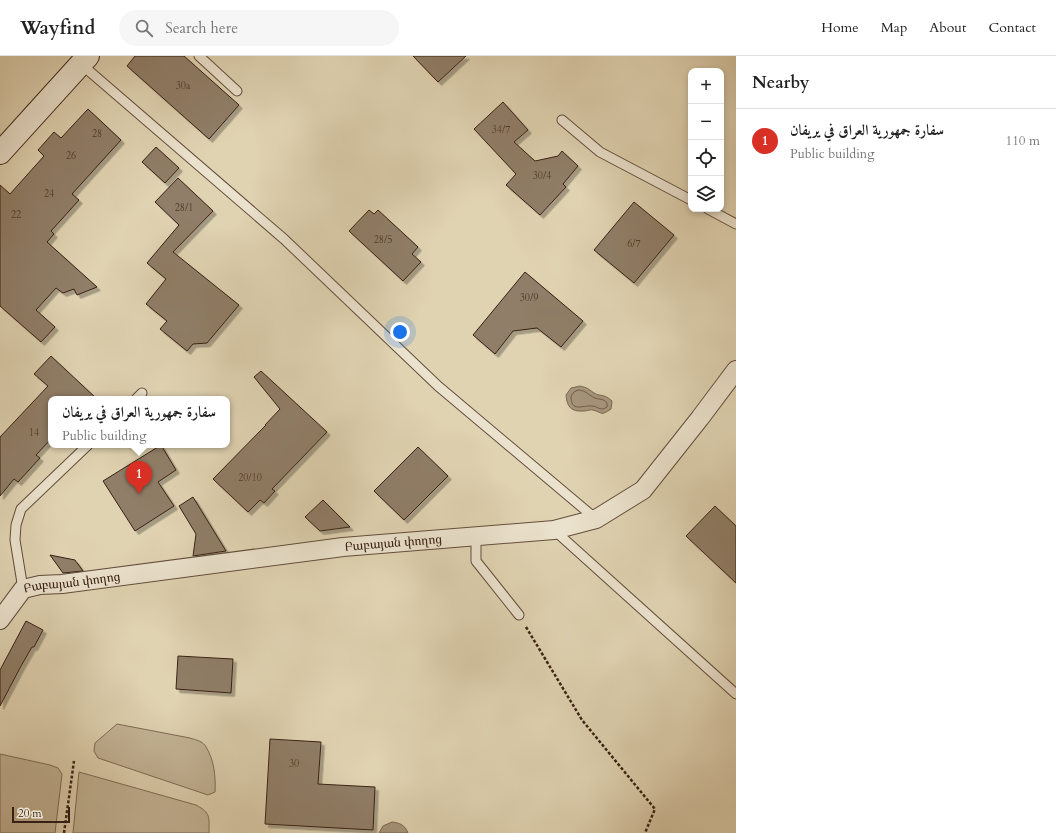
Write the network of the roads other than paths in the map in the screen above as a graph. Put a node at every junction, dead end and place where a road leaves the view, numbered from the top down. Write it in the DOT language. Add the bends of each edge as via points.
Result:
graph roads {
  1 [pos="199,56"];
  2 [pos="84,60"];
  3 [pos="237,91"];
  4 [pos="562,120"];
  5 [pos="0,153"];
  6 [pos="688,198"];
  7 [pos="714,212"];
  8 [pos="736,224"];
  9 [pos="736,370"];
  10 [pos="85,448"];
  11 [pos="596,519"];
  12 [pos="554,530"];
  13 [pos="476,536"];
  14 [pos="23,589"];
  15 [pos="519,615"];
  16 [pos="0,620"];
  17 [pos="736,694"];
  1 -- 3 [label="lane"];
  2 -- 5 [label="street"];
  2 -- 11 [label="lane" via="284,239 438,386"];
  4 -- 6 [label="lane" via="600,152"];
  7 -- 8 [label="lane"];
  9 -- 11 [label="street, Բաբայան փողոց" via="643,490"];
  10 -- 14 [label="lane" via="21,509 15,540"];
  11 -- 12 [label="street, Բաբայան փողոց"];
  12 -- 13 [label="street, Բաբայան փողոց"];
  12 -- 17 [label="lane"];
  13 -- 14 [label="street, Բաբայան փողոց" via="343,547"];
  13 -- 15 [label="lane" via="476,562"];
  14 -- 16 [label="street, Բաբայան փողոց"];
}
